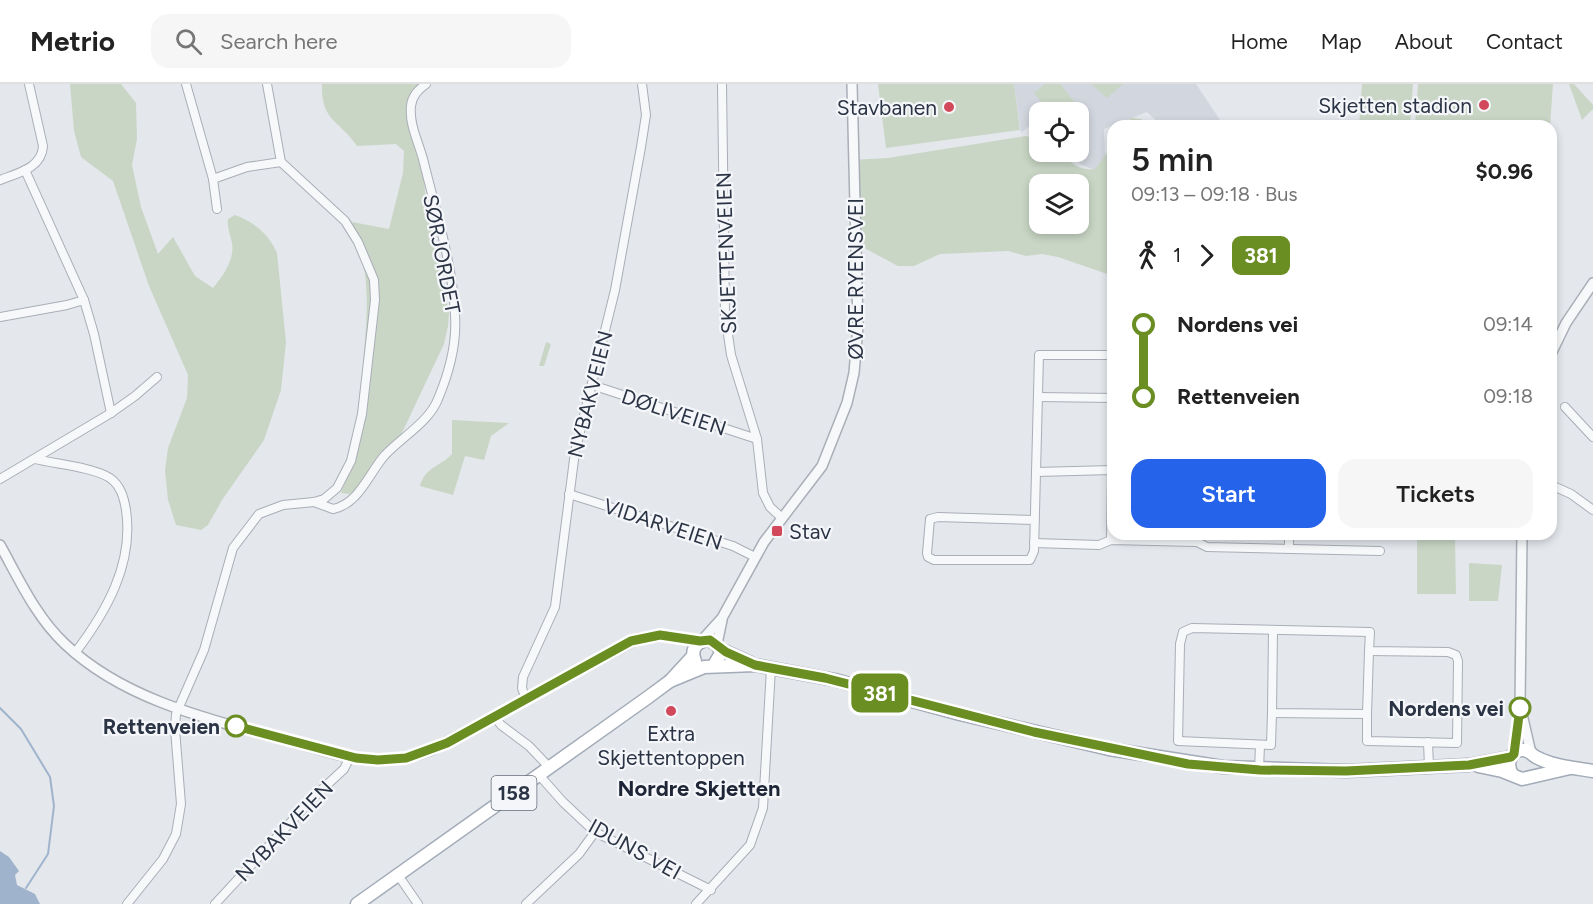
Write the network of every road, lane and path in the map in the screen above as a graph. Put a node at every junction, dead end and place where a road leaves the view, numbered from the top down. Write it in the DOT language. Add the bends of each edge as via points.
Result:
graph roads {
  1 [pos="29,84"];
  2 [pos="186,84"];
  3 [pos="267,84"];
  4 [pos="426,84"];
  5 [pos="642,84"];
  6 [pos="722,84"];
  7 [pos="852,84"];
  8 [pos="281,162"];
  9 [pos="25,170"];
  10 [pos="213,179"];
  11 [pos="0,180"];
  12 [pos="217,209"];
  13 [pos="1593,284"];
  14 [pos="84,300"];
  15 [pos="0,317"];
  16 [pos="1557,342"];
  17 [pos="1107,356"];
  18 [pos="157,377"];
  19 [pos="592,385"];
  20 [pos="1038,397"];
  21 [pos="1107,398"];
  22 [pos="1565,407"];
  23 [pos="111,413"];
  24 [pos="1593,437"];
  25 [pos="757,439"];
  26 [pos="35,459"];
  27 [pos="1107,470"];
  28 [pos="1036,472"];
  29 [pos="0,479"];
  30 [pos="1557,488"];
  31 [pos="569,494"];
  32 [pos="315,502"];
  33 [pos="1593,510"];
  34 [pos="782,518"];
  35 [pos="1035,520"];
  36 [pos="1111,540"];
  37 [pos="1199,540"];
  38 [pos="1289,540"];
  39 [pos="1522,540"];
  40 [pos="1034,543"];
  41 [pos="0,545"];
  42 [pos="1289,548"];
  43 [pos="1380,551"];
  44 [pos="755,557"];
  45 [pos="722,618"];
  46 [pos="1273,630"];
  47 [pos="718,646"];
  48 [pos="697,647"];
  49 [pos="1370,651"];
  50 [pos="75,653"];
  51 [pos="755,665"];
  52 [pos="709,666"];
  53 [pos="771,668"];
  54 [pos="670,681"];
  55 [pos="526,700"];
  56 [pos="1520,706"];
  57 [pos="178,708"];
  58 [pos="1272,713"];
  59 [pos="1367,714"];
  60 [pos="494,716"];
  61 [pos="1428,742"];
  62 [pos="1260,745"];
  63 [pos="1512,755"];
  64 [pos="1533,755"];
  65 [pos="350,757"];
  66 [pos="1469,765"];
  67 [pos="1429,767"];
  68 [pos="1571,768"];
  69 [pos="1260,770"];
  70 [pos="544,771"];
  71 [pos="1593,771"];
  72 [pos="1512,774"];
  73 [pos="1533,775"];
  74 [pos="595,832"];
  75 [pos="398,875"];
  76 [pos="711,890"];
  77 [pos="127,904"];
  78 [pos="215,904"];
  79 [pos="357,904"];
  80 [pos="418,904"];
  81 [pos="526,904"];
  82 [pos="696,904"];
  1 -- 9 [label="street" via="43,155"];
  2 -- 10 [label="street"];
  3 -- 8 [label="street"];
  4 -- 32 [label="street, SØRJORDET" via="413,96 411,117 453,292 455,331 451,360 432,412 381,460 356,495 333,509"];
  5 -- 19 [label="street, NYBAKVEIEN" via="646,115 638,166"];
  6 -- 25 [label="street, SKJETTENVEIEN" via="725,314 731,355"];
  7 -- 34 [label="street, ØVRE RYENSVEI" via="858,314 854,373 844,414 826,457"];
  8 -- 10 [label="street" via="246,167"];
  8 -- 32 [label="street" via="345,221 358,242 375,288 362,414 351,461 337,488"];
  9 -- 11 [label="street"];
  9 -- 14 [label="street"];
  10 -- 12 [label="street"];
  13 -- 16 [label="street"];
  14 -- 15 [label="street"];
  14 -- 23 [label="street"];
  17 -- 20 [label="street" via="1040,355"];
  18 -- 23 [label="street"];
  19 -- 25 [label="street, DØLIVEIEN"];
  19 -- 31 [label="street, NYBAKVEIEN"];
  20 -- 21 [label="street"];
  20 -- 28 [label="street"];
  22 -- 24 [label="street"];
  23 -- 26 [label="street"];
  25 -- 34 [label="street, SKJETTENVEIEN" via="764,497"];
  26 -- 29 [label="street"];
  26 -- 50 [label="street" via="110,478 124,497 128,519 124,562 106,608"];
  27 -- 28 [label="street"];
  28 -- 35 [label="street"];
  30 -- 33 [label="street"];
  31 -- 44 [label="street, VIDARVEIEN" via="733,546"];
  31 -- 55 [label="street, NYBAKVEIEN" via="555,607 523,677"];
  32 -- 57 [label="street" via="283,505 259,514 232,548 204,650"];
  34 -- 44 [label="street, ØVRE RYENSVEI"];
  35 -- 40 [label="street"];
  35 -- 40 [label="street" via="930,519 927,552 934,560 1025,562 1033,557"];
  36 -- 40 [label="street" via="1099,544"];
  37 -- 42 [label="street" via="1207,547"];
  38 -- 42 [label="street"];
  39 -- 56 [label="street"];
  41 -- 50 [label="street" via="44,620"];
  42 -- 43 [label="street"];
  44 -- 45 [label="street, ØVRE RYENSVEI"];
  45 -- 47 [label="street, ØVRE RYENSVEI"];
  45 -- 48 [label="street, ØVRE RYENSVEI"];
  46 -- 49 [label="street" via="1370,632"];
  46 -- 58 [label="street"];
  46 -- 62 [label="street" via="1192,628 1183,632 1180,644 1178,741"];
  47 -- 48 [label="main road, 158" via="710,640"];
  47 -- 51 [label="main road, 158"];
  47 -- 52 [label="main road" via="719,660"];
  48 -- 52 [label="main road" via="696,662"];
  48 -- 54 [label="main road, 158"];
  48 -- 55 [label="street" via="674,636 654,635 631,641"];
  49 -- 59 [label="street"];
  49 -- 61 [label="street" via="1456,655 1457,743"];
  50 -- 57 [label="street" via="123,684"];
  51 -- 52 [label="main road, 158"];
  51 -- 53 [label="main road, 158"];
  52 -- 54 [label="main road, 158"];
  53 -- 69 [label="main road, 158" via="1140,756"];
  53 -- 76 [label="street" via="764,808 750,844"];
  54 -- 70 [label="main road, 158"];
  55 -- 60 [label="street"];
  56 -- 63 [label="street"];
  56 -- 64 [label="street"];
  57 -- 65 [label="street"];
  57 -- 77 [label="street" via="175,729 180,822 164,860"];
  58 -- 59 [label="street"];
  58 -- 62 [label="street" via="1270,745"];
  59 -- 61 [label="street" via="1368,741"];
  60 -- 65 [label="street" via="421,754 387,760"];
  60 -- 70 [label="street, IDUNS VEI" via="523,741"];
  61 -- 67 [label="street"];
  62 -- 69 [label="street"];
  63 -- 64 [label="main road, 158" via="1520,750"];
  63 -- 66 [label="main road, 158"];
  63 -- 72 [label="main road" via="1508,764"];
  64 -- 68 [label="main road, 158"];
  64 -- 73 [label="main road" via="1537,768"];
  65 -- 78 [label="street, NYBAKVEIEN" via="344,769"];
  66 -- 67 [label="main road, 158"];
  66 -- 72 [label="main road, 158"];
  67 -- 69 [label="main road, 158"];
  68 -- 71 [label="main road, 158"];
  68 -- 73 [label="main road, 158"];
  70 -- 74 [label="street, IDUNS VEI" via="562,802"];
  70 -- 75 [label="main road, 158"];
  72 -- 73 [label="main road, 158" via="1522,779"];
  74 -- 76 [label="street, IDUNS VEI"];
  74 -- 81 [label="street" via="579,854"];
  75 -- 79 [label="main road, 158"];
  75 -- 80 [label="street"];
  76 -- 82 [label="street"];
}
